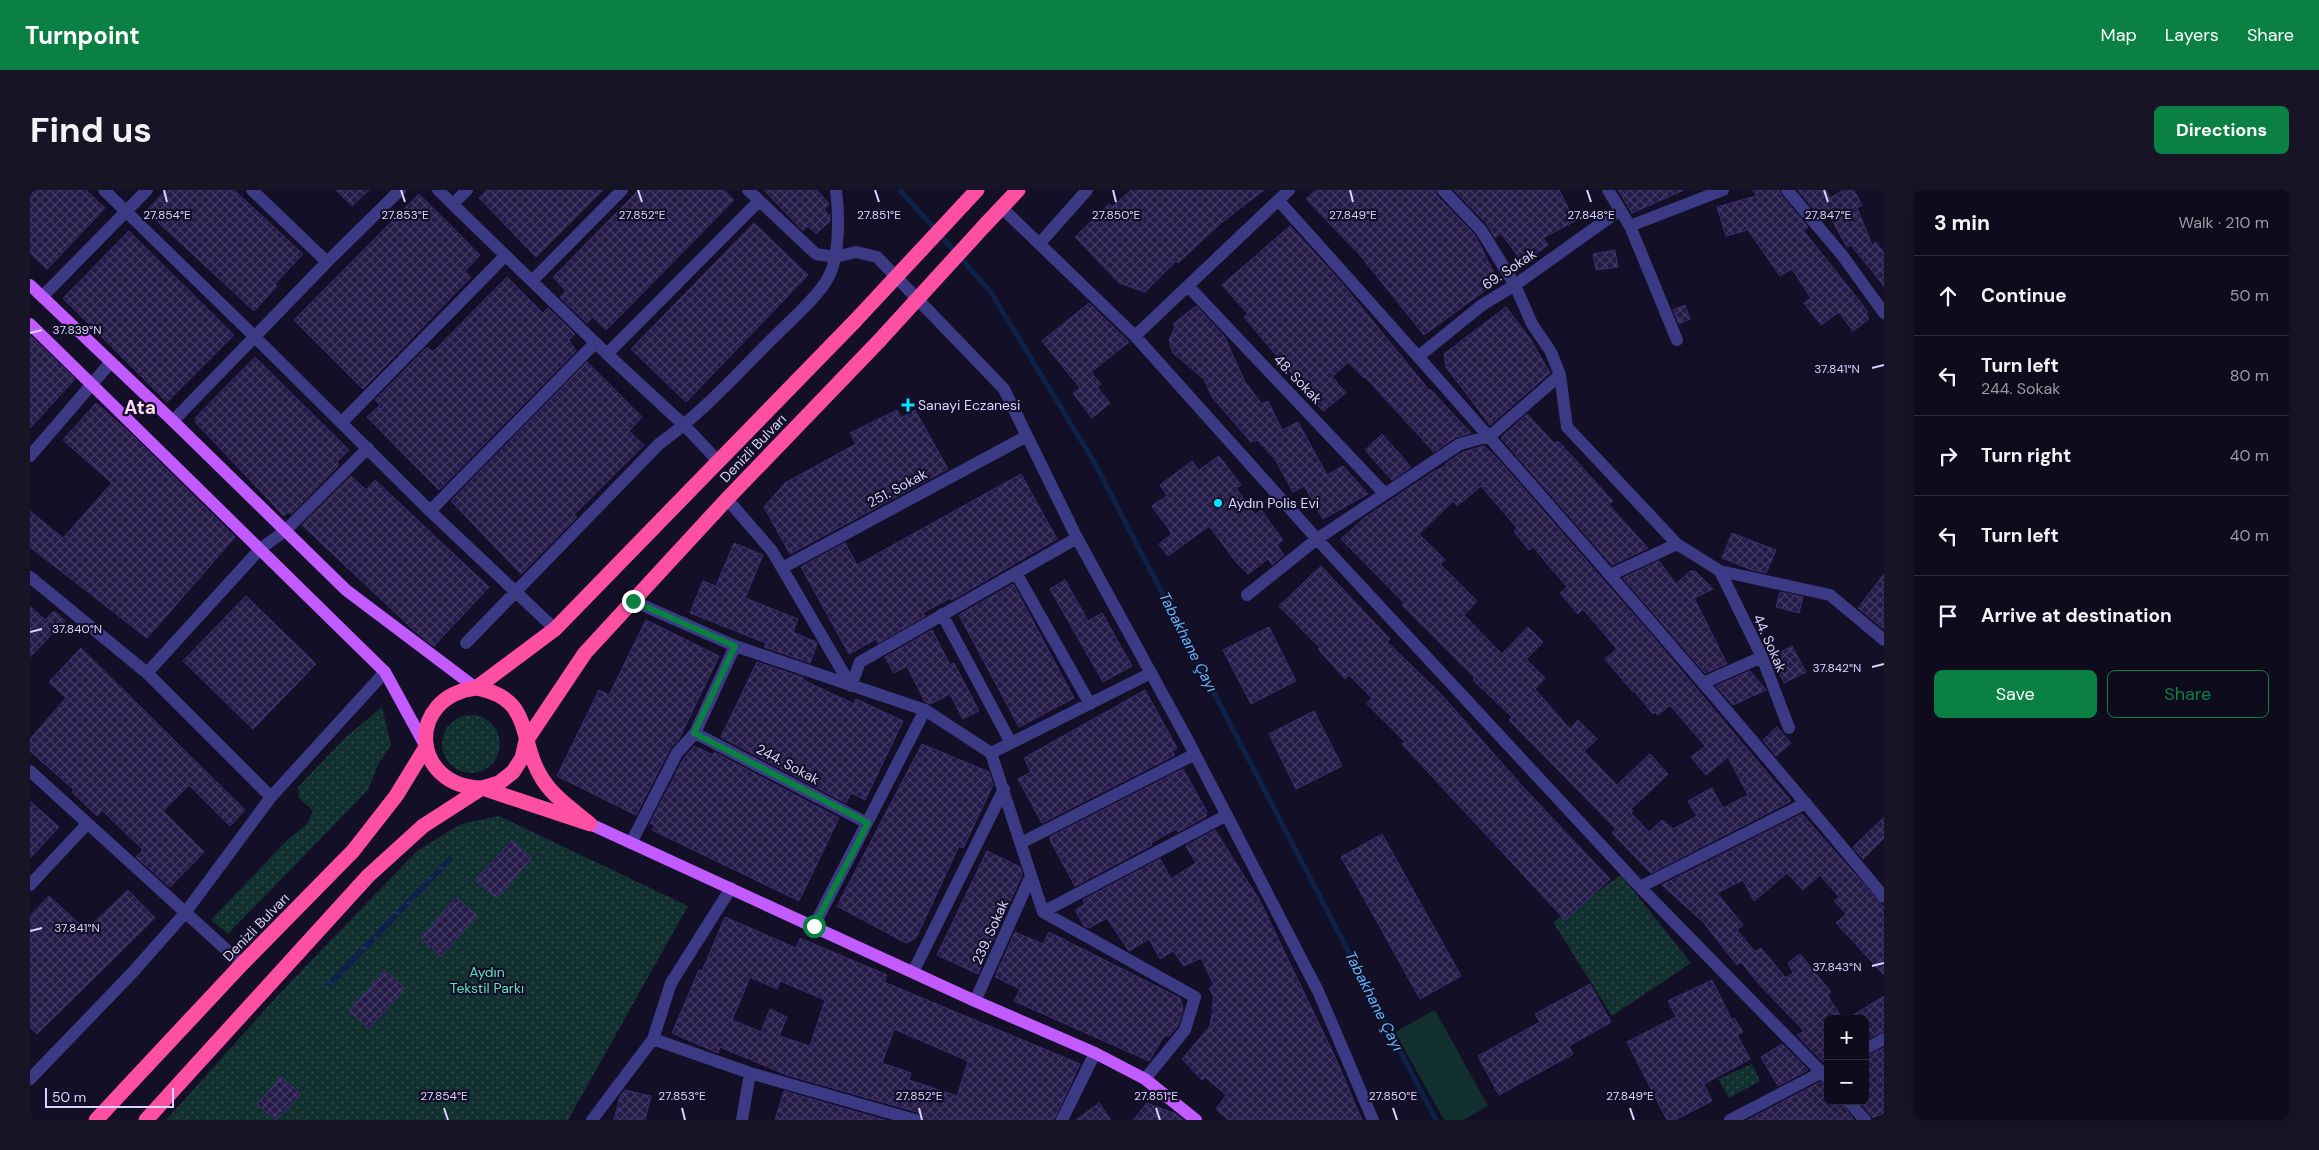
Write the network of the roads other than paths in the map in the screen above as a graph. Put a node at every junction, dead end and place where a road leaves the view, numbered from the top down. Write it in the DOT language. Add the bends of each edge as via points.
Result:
graph roads {
  1 [pos="104,190"];
  2 [pos="147,190"];
  3 [pos="252,190"];
  4 [pos="400,190"];
  5 [pos="438,190"];
  6 [pos="466,190"];
  7 [pos="622,190"];
  8 [pos="748,190"];
  9 [pos="836,190"];
  10 [pos="977,190"];
  11 [pos="1018,190"];
  12 [pos="1087,190"];
  13 [pos="1289,190"];
  14 [pos="1443,190"];
  15 [pos="1608,190"];
  16 [pos="1723,190"];
  17 [pos="1787,190"];
  18 [pos="1278,200"];
  19 [pos="760,201"];
  20 [pos="453,204"];
  21 [pos="1002,208"];
  22 [pos="1620,210"];
  23 [pos="125,212"];
  24 [pos="1630,226"];
  25 [pos="1040,243"];
  26 [pos="505,256"];
  27 [pos="835,257"];
  28 [pos="327,262"];
  29 [pos="532,281"];
  30 [pos="30,285"];
  31 [pos="1515,285"];
  32 [pos="1188,286"];
  33 [pos="42,297"];
  34 [pos="1884,313"];
  35 [pos="30,324"];
  36 [pos="254,336"];
  37 [pos="1135,336"];
  38 [pos="1676,340"];
  39 [pos="595,343"];
  40 [pos="607,354"];
  41 [pos="1419,356"];
  42 [pos="111,362"];
  43 [pos="1560,375"];
  44 [pos="92,384"];
  45 [pos="173,421"];
  46 [pos="342,422"];
  47 [pos="685,426"];
  48 [pos="1027,436"];
  49 [pos="1490,436"];
  50 [pos="368,448"];
  51 [pos="30,456"];
  52 [pos="718,461"];
  53 [pos="1385,494"];
  54 [pos="727,499"];
  55 [pos="430,511"];
  56 [pos="286,531"];
  57 [pos="1077,538"];
  58 [pos="1317,539"];
  59 [pos="1677,544"];
  60 [pos="260,549"];
  61 [pos="782,568"];
  62 [pos="1720,572"];
  63 [pos="1016,573"];
  64 [pos="1610,575"];
  65 [pos="30,577"];
  66 [pos="517,593"];
  67 [pos="1247,595"];
  68 [pos="633,601"];
  69 [pos="942,614"];
  70 [pos="555,629"];
  71 [pos="1884,640"];
  72 [pos="466,643"];
  73 [pos="735,646"];
  74 [pos="1762,657"];
  75 [pos="385,672"];
  76 [pos="147,673"];
  77 [pos="1151,673"];
  78 [pos="1703,683"];
  79 [pos="851,686"];
  80 [pos="476,688"];
  81 [pos="1090,704"];
  82 [pos="925,710"];
  83 [pos="1789,728"];
  84 [pos="694,733"];
  85 [pos="526,741"];
  86 [pos="1011,743"];
  87 [pos="426,747"];
  88 [pos="991,753"];
  89 [pos="1195,754"];
  90 [pos="30,771"];
  91 [pos="482,788"];
  92 [pos="1004,789"];
  93 [pos="271,796"];
  94 [pos="1806,803"];
  95 [pos="1227,815"];
  96 [pos="868,823"];
  97 [pos="87,824"];
  98 [pos="590,824"];
  99 [pos="631,843"];
  100 [pos="1021,844"];
  101 [pos="1032,876"];
  102 [pos="30,885"];
  103 [pos="1640,887"];
  104 [pos="731,888"];
  105 [pos="1884,897"];
  106 [pos="1043,912"];
  107 [pos="185,913"];
  108 [pos="814,926"];
  109 [pos="242,964"];
  110 [pos="913,972"];
  111 [pos="975,1001"];
  112 [pos="653,1039"];
  113 [pos="1884,1039"];
  114 [pos="1869,1047"];
  115 [pos="1095,1053"];
  116 [pos="1824,1072"];
  117 [pos="750,1073"];
  118 [pos="1824,1075"];
  119 [pos="30,1079"];
  120 [pos="1145,1079"];
  121 [pos="1852,1105"];
  122 [pos="96,1120"];
  123 [pos="146,1120"];
  124 [pos="592,1120"];
  125 [pos="742,1120"];
  126 [pos="915,1120"];
  127 [pos="1062,1120"];
  128 [pos="1196,1120"];
  129 [pos="1373,1120"];
  130 [pos="1730,1120"];
  131 [pos="1865,1120"];
  1 -- 23 [label="street"];
  2 -- 23 [label="street"];
  3 -- 28 [label="street"];
  4 -- 28 [label="street"];
  5 -- 20 [label="street"];
  6 -- 20 [label="street"];
  7 -- 29 [label="street"];
  8 -- 19 [label="street"];
  9 -- 27 [label="street"];
  10 -- 52 [label="highway, Denizli Bulvarı, bridge"];
  11 -- 21 [label="highway, Denizli Bulvarı"];
  12 -- 25 [label="street"];
  13 -- 18 [label="street"];
  14 -- 31 [label="street" via="1481,230"];
  15 -- 22 [label="street"];
  16 -- 24 [label="street"];
  17 -- 34 [label="street" via="1842,255"];
  18 -- 32 [label="street"];
  18 -- 41 [label="street"];
  19 -- 27 [label="street" via="816,254"];
  19 -- 40 [label="street"];
  20 -- 26 [label="street"];
  21 -- 25 [label="street"];
  21 -- 54 [label="highway, Denizli Bulvarı, bridge"];
  22 -- 24 [label="street"];
  22 -- 31 [label="street, 69. Sokak"];
  23 -- 33 [label="street"];
  23 -- 36 [label="street"];
  24 -- 38 [label="street"];
  25 -- 37 [label="street"];
  26 -- 29 [label="street"];
  26 -- 46 [label="street"];
  27 -- 47 [label="street" via="829,277 801,311"];
  27 -- 48 [label="street" via="856,252 876,258 1004,389"];
  28 -- 36 [label="street"];
  29 -- 39 [label="street"];
  30 -- 33 [label="main road"];
  31 -- 41 [label="street, 69. Sokak" via="1470,314"];
  31 -- 43 [label="street" via="1532,324 1552,352"];
  32 -- 37 [label="street"];
  32 -- 53 [label="street, 48. Sokak"];
  33 -- 42 [label="main road"];
  35 -- 44 [label="main road"];
  36 -- 45 [label="street"];
  36 -- 46 [label="street"];
  37 -- 58 [label="street"];
  39 -- 40 [label="street"];
  39 -- 55 [label="street"];
  40 -- 47 [label="street"];
  41 -- 49 [label="street"];
  42 -- 44 [label="street"];
  42 -- 45 [label="main road"];
  43 -- 49 [label="street"];
  43 -- 59 [label="street" via="1567,427"];
  44 -- 51 [label="street"];
  44 -- 60 [label="main road"];
  45 -- 56 [label="main road"];
  46 -- 50 [label="street"];
  47 -- 52 [label="street"];
  47 -- 66 [label="street" via="659,444"];
  48 -- 57 [label="street"];
  48 -- 61 [label="street, 251. Sokak"];
  49 -- 53 [label="street" via="1460,444"];
  49 -- 64 [label="street"];
  50 -- 55 [label="street"];
  50 -- 56 [label="street"];
  52 -- 70 [label="highway, Denizli Bulvarı"];
  53 -- 58 [label="street"];
  54 -- 61 [label="street" via="772,551"];
  54 -- 68 [label="highway, Denizli Bulvarı"];
  55 -- 66 [label="street"];
  56 -- 60 [label="street"];
  56 -- 80 [label="main road" via="346,590"];
  57 -- 63 [label="street"];
  57 -- 77 [label="street"];
  58 -- 67 [label="street"];
  58 -- 103 [label="street"];
  59 -- 62 [label="street"];
  59 -- 64 [label="street"];
  60 -- 75 [label="main road"];
  60 -- 76 [label="street"];
  61 -- 79 [label="street"];
  62 -- 71 [label="street" via="1830,595"];
  62 -- 74 [label="street, 44. Sokak"];
  63 -- 69 [label="street"];
  63 -- 81 [label="street"];
  64 -- 78 [label="street"];
  65 -- 76 [label="street"];
  66 -- 70 [label="street"];
  66 -- 72 [label="street"];
  68 -- 73 [label="street"];
  68 -- 85 [label="highway, Denizli Bulvarı" via="585,653"];
  69 -- 79 [label="street" via="860,662"];
  69 -- 86 [label="street"];
  70 -- 80 [label="highway, Denizli Bulvarı"];
  73 -- 79 [label="street"];
  73 -- 84 [label="street"];
  74 -- 78 [label="street"];
  74 -- 83 [label="street, 44. Sokak"];
  75 -- 87 [label="main road"];
  75 -- 93 [label="street"];
  76 -- 93 [label="street"];
  77 -- 81 [label="street"];
  77 -- 89 [label="street"];
  78 -- 94 [label="street"];
  79 -- 82 [label="street"];
  80 -- 85 [label="highway" via="492,691 512,704 524,725"];
  80 -- 87 [label="highway" via="448,696 437,706 429,718"];
  81 -- 86 [label="street"];
  82 -- 88 [label="street"];
  82 -- 96 [label="street"];
  84 -- 96 [label="street, 244. Sokak"];
  84 -- 99 [label="street" via="677,754"];
  85 -- 91 [label="highway" via="522,758 512,772 499,783"];
  85 -- 98 [label="highway" via="543,780 566,805"];
  86 -- 88 [label="street"];
  87 -- 91 [label="highway" via="431,762 452,783"];
  87 -- 109 [label="highway, Denizli Bulvarı" via="396,796 353,851"];
  88 -- 92 [label="street"];
  89 -- 95 [label="street"];
  89 -- 100 [label="street"];
  90 -- 97 [label="street"];
  91 -- 98 [label="highway"];
  91 -- 123 [label="highway" via="423,826 368,876"];
  92 -- 100 [label="street"];
  92 -- 110 [label="street"];
  93 -- 107 [label="street"];
  94 -- 103 [label="street"];
  94 -- 105 [label="street"];
  95 -- 106 [label="street"];
  95 -- 129 [label="street" via="1318,991"];
  96 -- 108 [label="street"];
  97 -- 102 [label="street"];
  97 -- 107 [label="street"];
  98 -- 99 [label="main road"];
  99 -- 104 [label="main road"];
  100 -- 101 [label="street"];
  101 -- 106 [label="street"];
  101 -- 111 [label="street, 239. Sokak"];
  103 -- 116 [label="street"];
  104 -- 108 [label="main road"];
  104 -- 112 [label="street" via="671,983"];
  106 -- 120 [label="street" via="1195,997 1185,1030"];
  107 -- 109 [label="street"];
  107 -- 119 [label="street"];
  108 -- 110 [label="main road"];
  109 -- 122 [label="highway, Denizli Bulvarı"];
  110 -- 111 [label="main road"];
  111 -- 115 [label="main road"];
  112 -- 117 [label="street"];
  112 -- 124 [label="street"];
  113 -- 114 [label="street"];
  115 -- 120 [label="main road"];
  115 -- 127 [label="street"];
  117 -- 125 [label="street"];
  117 -- 126 [label="street"];
  118 -- 130 [label="street"];
  120 -- 128 [label="main road"];
  121 -- 131 [label="street"];
}
